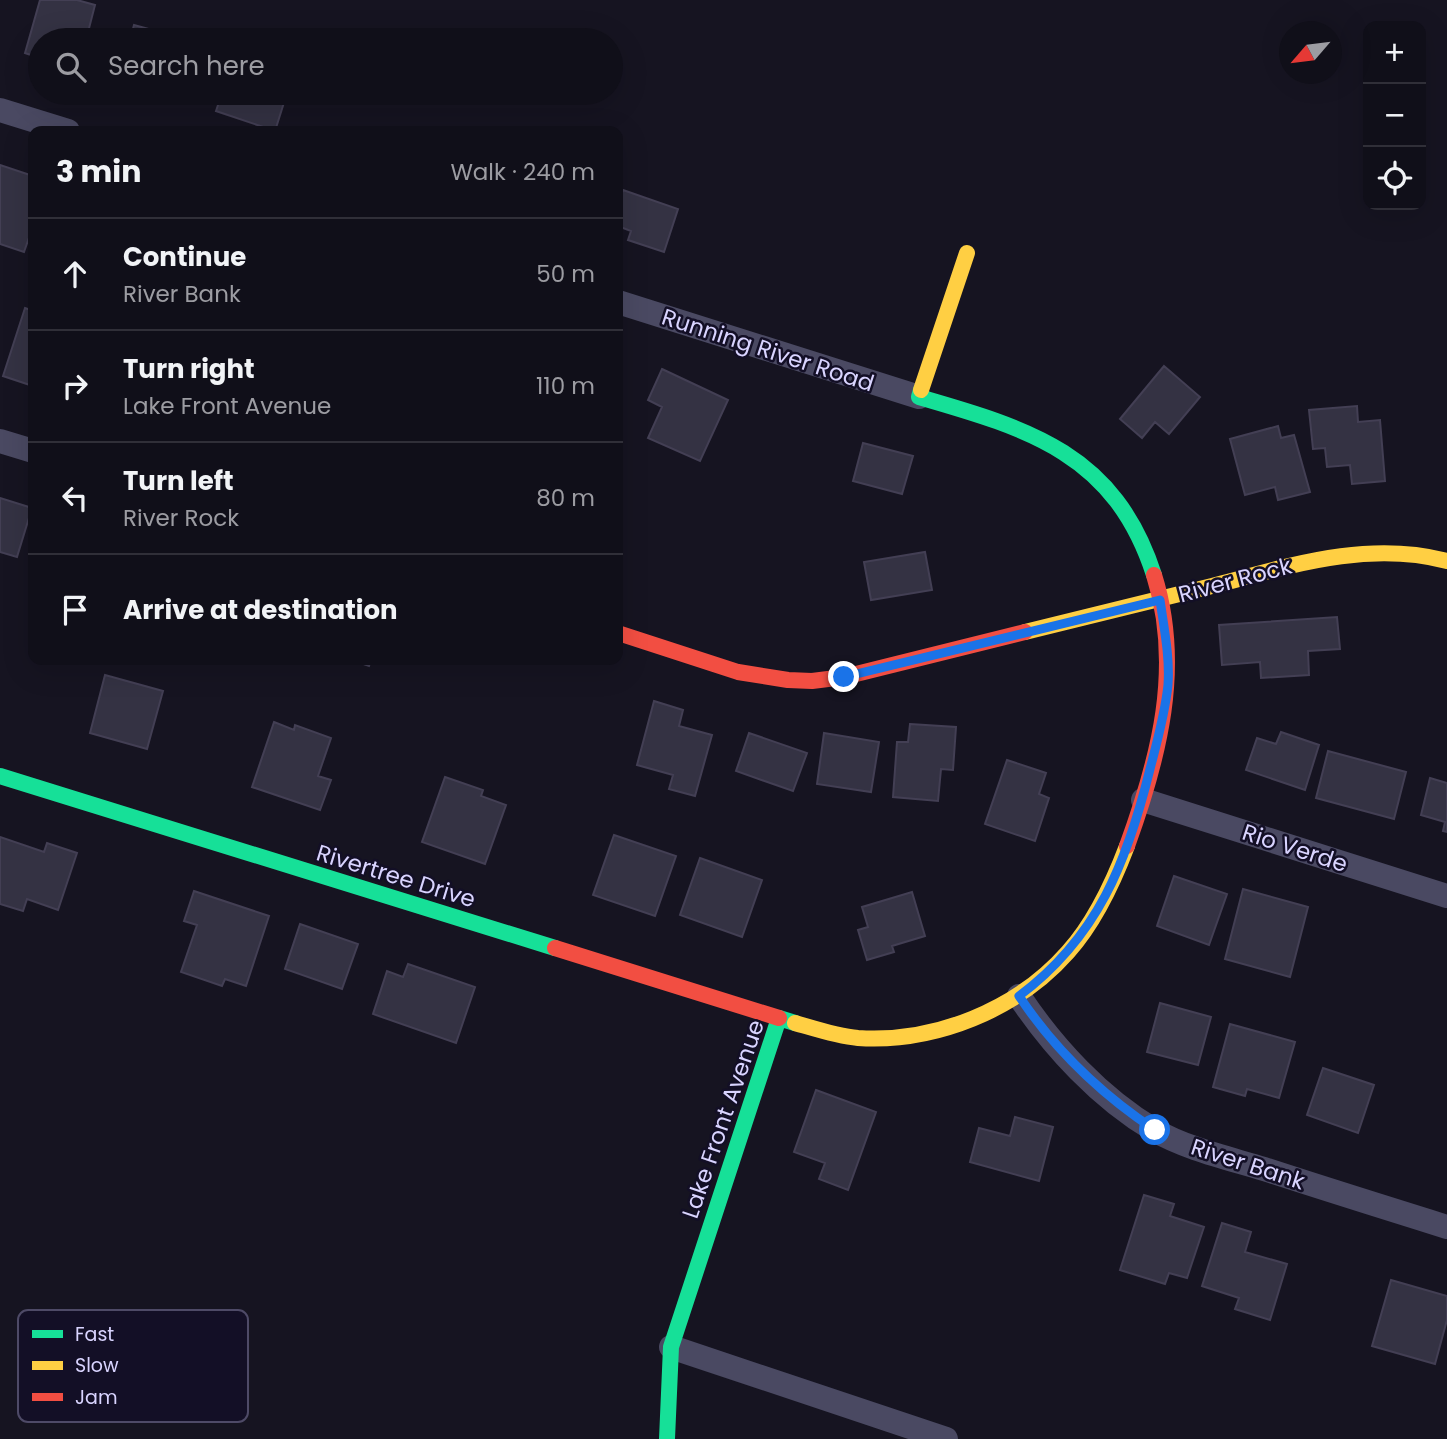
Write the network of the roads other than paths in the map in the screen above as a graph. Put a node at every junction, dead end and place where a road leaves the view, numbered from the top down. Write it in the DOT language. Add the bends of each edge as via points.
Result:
graph roads {
  1 [pos="0,110"];
  2 [pos="52,126"];
  3 [pos="967,253"];
  4 [pos="623,304"];
  5 [pos="919,397"];
  6 [pos="0,441"];
  7 [pos="28,450"];
  8 [pos="1447,561"];
  9 [pos="1160,600"];
  10 [pos="623,635"];
  11 [pos="0,776"];
  12 [pos="1143,800"];
  13 [pos="1447,896"];
  14 [pos="1019,996"];
  15 [pos="779,1018"];
  16 [pos="1447,1227"];
  17 [pos="671,1347"];
  18 [pos="667,1439"];
  19 [pos="946,1439"];
  1 -- 2 [label="street"];
  3 -- 5 [label="street"];
  4 -- 5 [label="street, Running River Road"];
  5 -- 9 [label="street, Lake Front Avenue" via="1013,424 1049,441 1084,467 1111,493 1133,526"];
  6 -- 7 [label="street"];
  8 -- 9 [label="street, River Rock" via="1400,552 1360,552"];
  9 -- 10 [label="street, River Rock" via="813,681 742,672"];
  9 -- 12 [label="street, Lake Front Avenue" via="1168,684"];
  11 -- 15 [label="street, Rivertree Drive"];
  12 -- 13 [label="street, Rio Verde"];
  12 -- 14 [label="street, Lake Front Avenue" via="1112,886 1091,921 1070,950"];
  14 -- 15 [label="street, Lake Front Avenue" via="989,1012 911,1034 866,1038"];
  14 -- 16 [label="street, River Bank" via="1085,1076 1155,1130 1199,1149"];
  15 -- 17 [label="street, Lake Front Avenue"];
  17 -- 18 [label="street, Lake Front Avenue"];
  17 -- 19 [label="street"];
}
